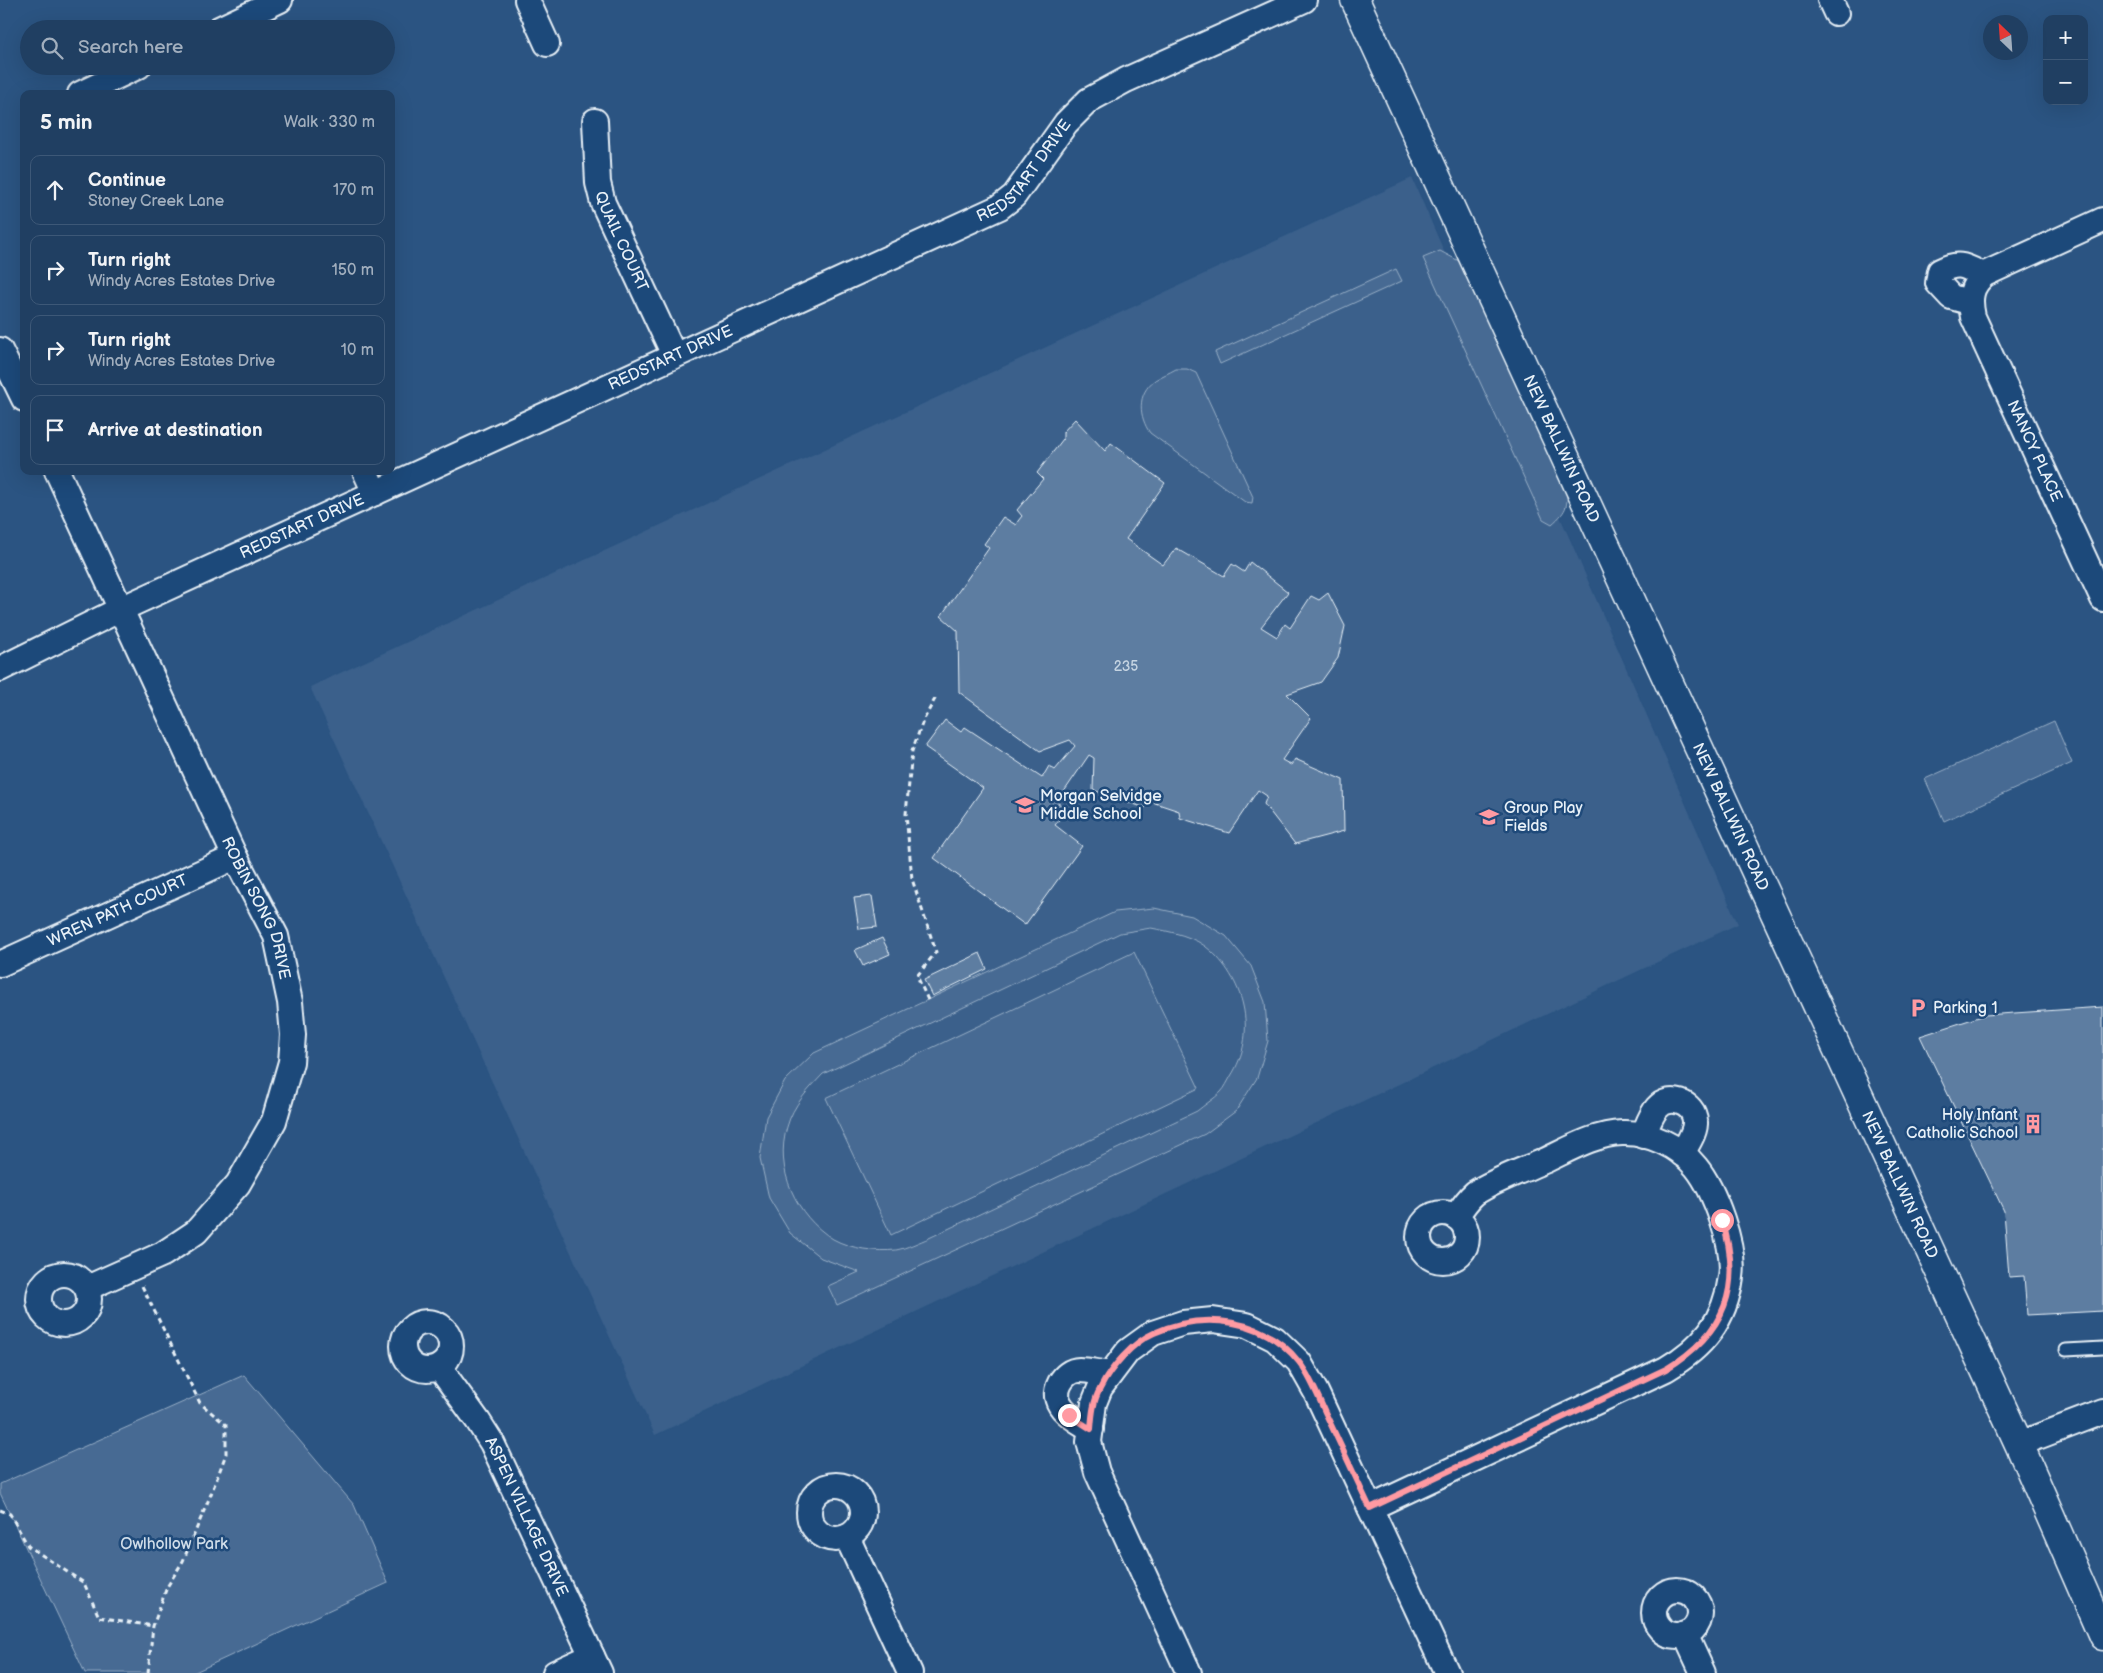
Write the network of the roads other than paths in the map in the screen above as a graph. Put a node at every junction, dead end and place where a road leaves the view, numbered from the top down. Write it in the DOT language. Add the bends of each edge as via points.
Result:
graph roads {
  1 [pos="280,0"];
  2 [pos="527,0"];
  3 [pos="1304,0"];
  4 [pos="1355,0"];
  5 [pos="238,20"];
  6 [pos="547,44"];
  7 [pos="120,75"];
  8 [pos="88,90"];
  9 [pos="595,121"];
  10 [pos="2103,220"];
  11 [pos="1983,275"];
  12 [pos="1969,302"];
  13 [pos="0,350"];
  14 [pos="674,355"];
  15 [pos="20,391"];
  16 [pos="59,475"];
  17 [pos="367,475"];
  18 [pos="375,493"];
  19 [pos="2103,599"];
  20 [pos="121,609"];
  21 [pos="0,670"];
  22 [pos="235,857"];
  23 [pos="0,964"];
  24 [pos="1643,1136"];
  25 [pos="1682,1154"];
  26 [pos="1456,1217"];
  27 [pos="87,1288"];
  28 [pos="2103,1348"];
  29 [pos="2066,1350"];
  30 [pos="439,1367"];
  31 [pos="1110,1374"];
  32 [pos="2103,1412"];
  33 [pos="1091,1429"];
  34 [pos="2019,1444"];
  35 [pos="1370,1508"];
  36 [pos="847,1537"];
  37 [pos="1685,1634"];
  38 [pos="2103,1636"];
  39 [pos="596,1664"];
  40 [pos="556,1673"];
  41 [pos="910,1673"];
  42 [pos="1189,1673"];
  43 [pos="1447,1673"];
  44 [pos="1703,1673"];
  1 -- 5 [label="street"];
  2 -- 6 [label="street"];
  3 -- 14 [label="street, REDSTART DRIVE" via="1126,80 1090,100 1066,123 1014,196 1000,207"];
  4 -- 34 [label="main road, NEW BALLWIN ROAD"];
  7 -- 8 [label="street"];
  9 -- 14 [label="street, QUAIL COURT" via="598,183 603,203"];
  10 -- 11 [label="street"];
  11 -- 12 [label="street" via="1977,280"];
  11 -- 12 [label="street" via="1966,266 1953,264 1940,271 1938,283 1951,297"];
  12 -- 19 [label="street, NANCY PLACE" via="1973,317"];
  13 -- 15 [label="street"];
  14 -- 18 [label="street, REDSTART DRIVE"];
  16 -- 20 [label="street, ROBIN SONG DRIVE"];
  17 -- 18 [label="street"];
  18 -- 20 [label="street, REDSTART DRIVE"];
  20 -- 21 [label="street, REDSTART DRIVE"];
  20 -- 22 [label="street, ROBIN SONG DRIVE"];
  22 -- 23 [label="street, WREN PATH COURT"];
  22 -- 27 [label="street, ROBIN SONG DRIVE" via="276,936 290,1002 293,1035 289,1069 274,1121 238,1184 196,1232 163,1254"];
  24 -- 25 [label="street" via="1667,1143"];
  24 -- 25 [label="street" via="1658,1107 1670,1101 1684,1103 1695,1121"];
  24 -- 26 [label="street" via="1623,1133 1592,1140 1474,1194"];
  25 -- 35 [label="street" via="1696,1167 1712,1196 1731,1257 1732,1275 1724,1303 1702,1343 1666,1369"];
  28 -- 29 [label="lane"];
  30 -- 39 [label="street, ASPEN VILLAGE DRIVE" via="492,1443"];
  31 -- 33 [label="street" via="1094,1403"];
  31 -- 33 [label="street" via="1075,1371 1067,1374 1058,1387 1058,1402 1062,1410"];
  31 -- 35 [label="street" via="1128,1351 1153,1333 1183,1323 1213,1320 1247,1325 1275,1339 1299,1362 1316,1392"];
  32 -- 34 [label="street"];
  33 -- 42 [label="street" via="1089,1442 1097,1472"];
  34 -- 38 [label="main road, NEW BALLWIN ROAD"];
  35 -- 43 [label="street"];
  36 -- 41 [label="street"];
  37 -- 44 [label="street"];
  39 -- 40 [label="street"];
}
